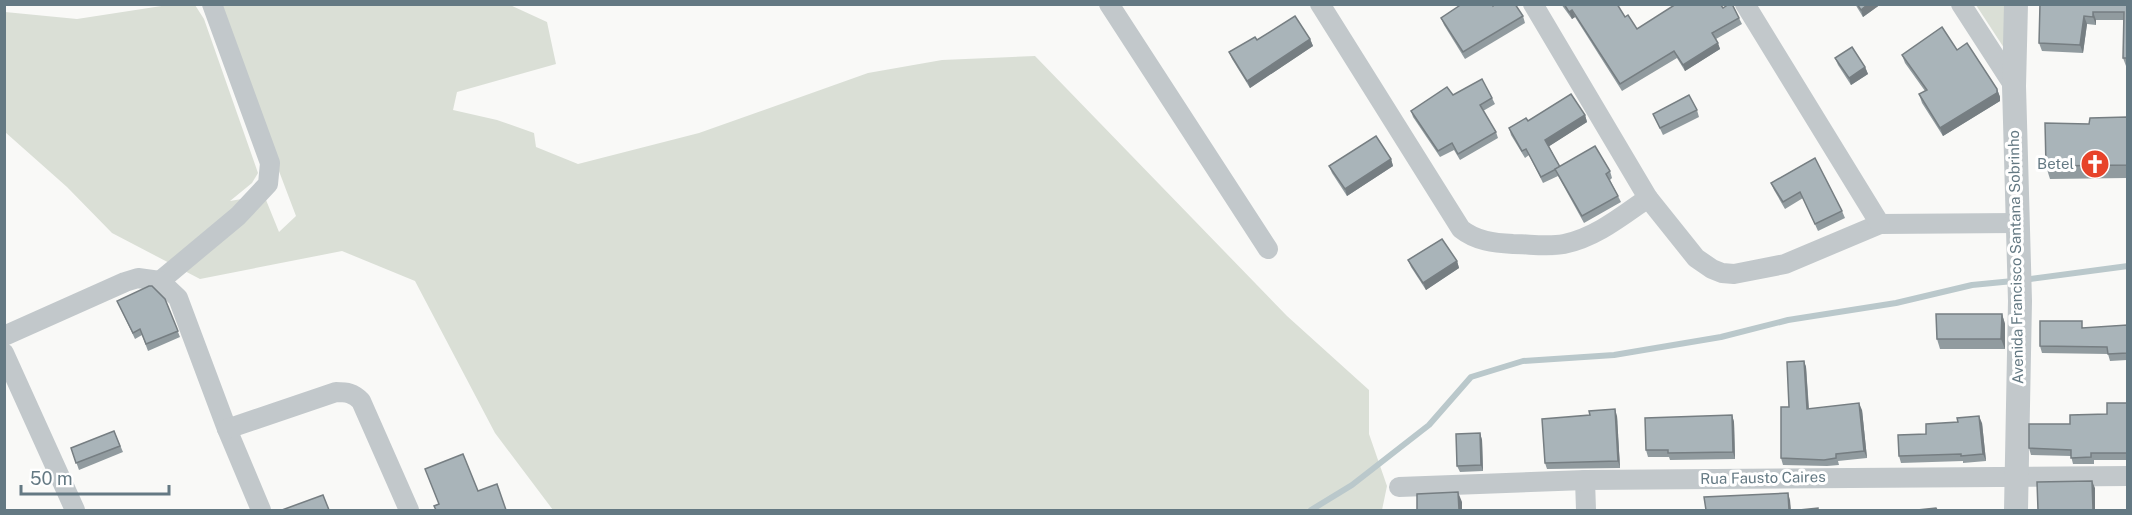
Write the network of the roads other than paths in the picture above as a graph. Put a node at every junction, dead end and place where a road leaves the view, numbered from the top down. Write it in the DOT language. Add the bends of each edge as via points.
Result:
graph roads {
  1 [pos="212,4"];
  2 [pos="1109,4"];
  3 [pos="1320,4"];
  4 [pos="1533,4"];
  5 [pos="1744,4"];
  6 [pos="1961,4"];
  7 [pos="2016,4"];
  8 [pos="2014,86"];
  9 [pos="1648,198"];
  10 [pos="2016,223"];
  11 [pos="1880,224"];
  12 [pos="1268,249"];
  13 [pos="160,281"];
  14 [pos="4,336"];
  15 [pos="4,353"];
  16 [pos="227,429"];
  17 [pos="2016,476"];
  18 [pos="2127,476"];
  19 [pos="1585,480"];
  20 [pos="1399,488"];
  21 [pos="75,510"];
  22 [pos="261,510"];
  23 [pos="409,510"];
  24 [pos="1586,510"];
  25 [pos="2016,510"];
  1 -- 13 [label="street" via="270,163 268,184 238,216"];
  2 -- 12 [label="street"];
  3 -- 9 [label="street" via="1468,235 1504,244 1563,244 1612,223"];
  4 -- 9 [label="street"];
  5 -- 11 [label="street"];
  6 -- 8 [label="street"];
  7 -- 8 [label="street, Avenida Francisco Santana Sobrinho"];
  8 -- 10 [label="street, Avenida Francisco Santana Sobrinho"];
  9 -- 11 [label="street" via="1696,258 1712,269 1734,274 1785,264"];
  10 -- 11 [label="street"];
  10 -- 17 [label="street, Avenida Francisco Santana Sobrinho" via="2020,301"];
  13 -- 14 [label="street" via="138,278 125,282"];
  13 -- 16 [label="street" via="178,298"];
  15 -- 21 [label="street"];
  16 -- 22 [label="street"];
  16 -- 23 [label="street" via="336,392 355,395"];
  17 -- 18 [label="street, Rua Fausto Caires"];
  17 -- 19 [label="street, Rua Fausto Caires"];
  17 -- 25 [label="street, Avenida Francisco Santana Sobrinho"];
  19 -- 20 [label="street, Rua Fausto Caires"];
  19 -- 24 [label="street"];
}
